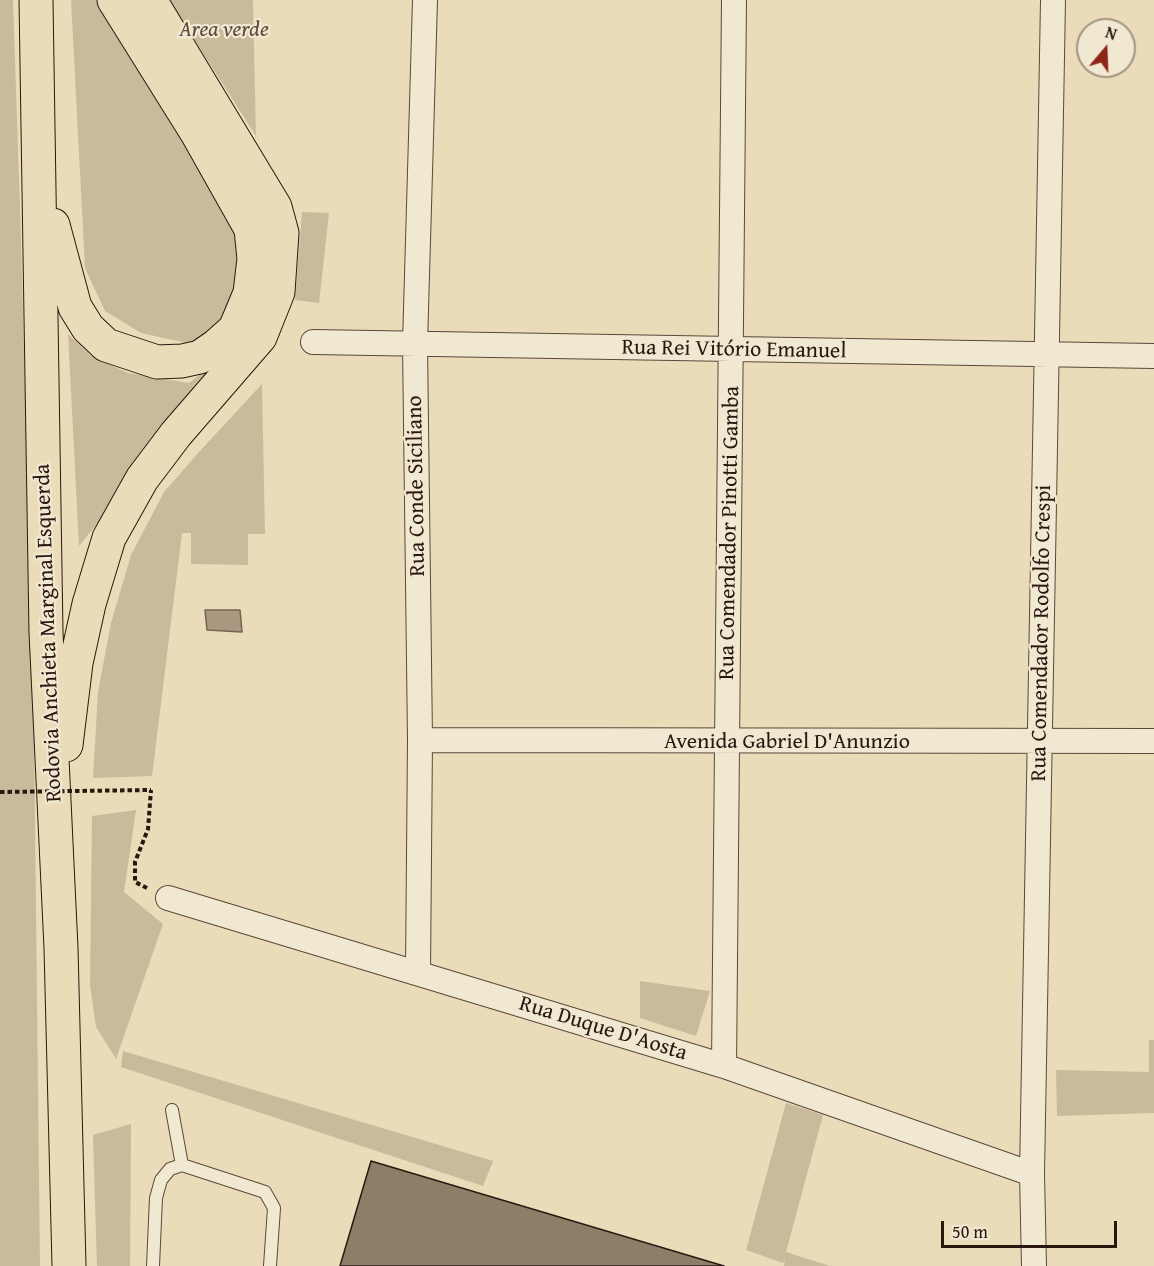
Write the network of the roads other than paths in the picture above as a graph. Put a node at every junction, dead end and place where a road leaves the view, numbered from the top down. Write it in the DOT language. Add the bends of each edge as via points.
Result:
graph roads {
  1 [pos="36,0"];
  2 [pos="114,0"];
  3 [pos="150,0"];
  4 [pos="424,0"];
  5 [pos="734,0"];
  6 [pos="1053,0"];
  7 [pos="40,173"];
  8 [pos="313,342"];
  9 [pos="416,344"];
  10 [pos="731,350"];
  11 [pos="1047,356"];
  12 [pos="1154,356"];
  13 [pos="420,740"];
  14 [pos="1154,741"];
  15 [pos="728,742"];
  16 [pos="1040,742"];
  17 [pos="55,842"];
  18 [pos="168,898"];
  19 [pos="418,972"];
  20 [pos="724,1066"];
  21 [pos="172,1110"];
  22 [pos="182,1165"];
  23 [pos="1032,1174"];
  24 [pos="69,1266"];
  25 [pos="153,1266"];
  26 [pos="270,1266"];
  27 [pos="1034,1266"];
  1 -- 7 [label="highway, Rodovia Anchieta Marginal Esquerda"];
  2 -- 7 [label="highway" via="251,229 254,259 250,293 235,329 200,357 182,361 157,362 106,345 88,328 75,307"];
  3 -- 17 [label="highway" via="275,207 282,233 278,292 260,337 141,479 109,538 76,663"];
  4 -- 9 [label="street, Rua Conde Siciliano"];
  5 -- 10 [label="street, Rua Comendador Pinotti Gamba"];
  6 -- 11 [label="street, Rua Comendador Rodolfo Crespi"];
  7 -- 17 [label="highway, Rodovia Anchieta Marginal Esquerda" via="46,632"];
  8 -- 9 [label="street, Rua Rei Vitório Emanuel"];
  9 -- 10 [label="street, Rua Rei Vitório Emanuel"];
  9 -- 13 [label="street, Rua Conde Siciliano"];
  10 -- 11 [label="street, Rua Rei Vitório Emanuel"];
  10 -- 15 [label="street, Rua Comendador Pinotti Gamba"];
  11 -- 12 [label="street, Rua Rei Vitório Emanuel"];
  11 -- 16 [label="street, Rua Comendador Rodolfo Crespi"];
  13 -- 15 [label="street, Avenida Gabriel D'Anunzio"];
  13 -- 19 [label="street, Rua Conde Siciliano"];
  14 -- 16 [label="street, Avenida Gabriel D'Anunzio"];
  15 -- 16 [label="street, Avenida Gabriel D'Anunzio"];
  15 -- 20 [label="street, Rua Comendador Pinotti Gamba"];
  16 -- 23 [label="street, Rua Comendador Rodolfo Crespi"];
  17 -- 24 [label="highway, Rodovia Anchieta Marginal Esquerda"];
  18 -- 19 [label="street, Rua Duque D'Aosta"];
  19 -- 20 [label="street, Rua Duque D'Aosta"];
  20 -- 23 [label="street, Rua Duque D'Aosta"];
  21 -- 22 [label="lane"];
  22 -- 25 [label="lane" via="170,1169 161,1180 156,1198"];
  22 -- 26 [label="lane" via="265,1192 274,1208"];
  23 -- 27 [label="street, Rua Comendador Rodolfo Crespi"];
}
